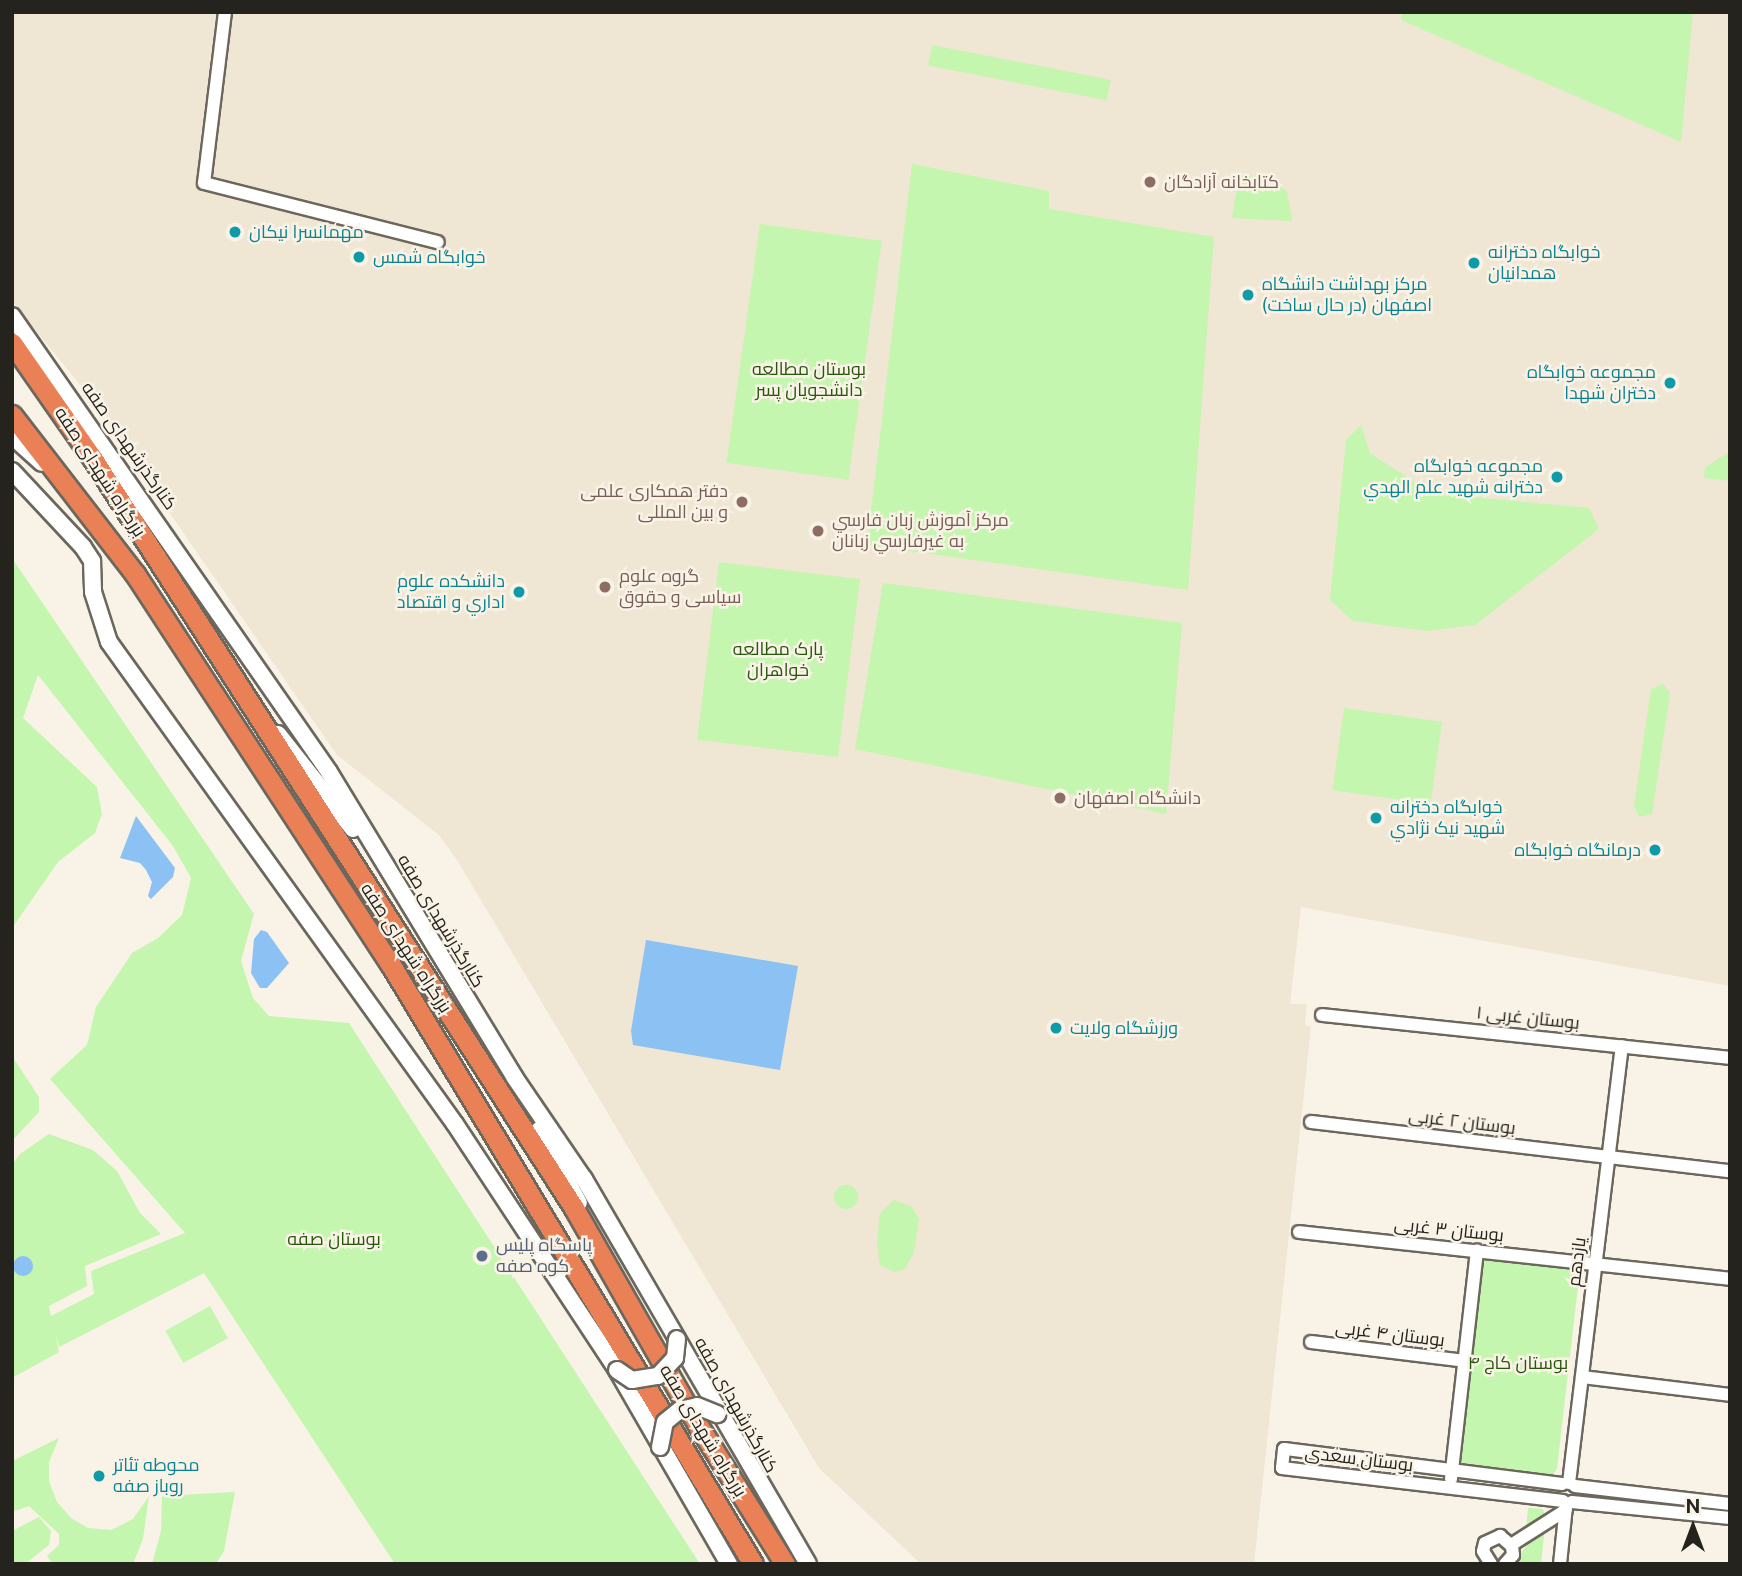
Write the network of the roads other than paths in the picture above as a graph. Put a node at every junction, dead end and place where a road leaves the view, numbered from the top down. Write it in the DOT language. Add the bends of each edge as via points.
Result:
graph roads {
  1 [pos="225,12"];
  2 [pos="438,242"];
  3 [pos="12,316"];
  4 [pos="12,343"];
  5 [pos="12,415"];
  6 [pos="12,436"];
  7 [pos="12,471"];
  8 [pos="73,490"];
  9 [pos="213,646"];
  10 [pos="394,880"];
  11 [pos="405,898"];
  12 [pos="1322,1014"];
  13 [pos="1622,1046"];
  14 [pos="1730,1058"];
  15 [pos="1311,1122"];
  16 [pos="1608,1156"];
  17 [pos="1730,1171"];
  18 [pos="1298,1232"];
  19 [pos="1477,1250"];
  20 [pos="1595,1264"];
  21 [pos="1730,1279"];
  22 [pos="622,1293"];
  23 [pos="677,1339"];
  24 [pos="1311,1342"];
  25 [pos="1465,1361"];
  26 [pos="617,1370"];
  27 [pos="1581,1377"];
  28 [pos="1730,1395"];
  29 [pos="717,1414"];
  30 [pos="660,1447"];
  31 [pos="1451,1471"];
  32 [pos="1569,1484"];
  33 [pos="1450,1488"];
  34 [pos="1567,1504"];
  35 [pos="1730,1504"];
  36 [pos="1730,1518"];
  37 [pos="1511,1545"];
  38 [pos="729,1564"];
  39 [pos="753,1564"];
  40 [pos="785,1564"];
  41 [pos="808,1564"];
  42 [pos="1491,1564"];
  43 [pos="1505,1564"];
  44 [pos="1560,1564"];
  1 -- 2 [label="street" via="204,183"];
  3 -- 10 [label="main road, کنارگذرشهدای صفه" via="263,674"];
  4 -- 9 [label="highway, بزرگراه شهدای صفه"];
  5 -- 8 [label="highway, بزرگراه شهدای صفه"];
  6 -- 8 [label="main road"];
  7 -- 26 [label="main road" via="92,561 93,592 109,642 455,1124"];
  8 -- 39 [label="highway, بزرگراه شهدای صفه" via="135,574 397,976"];
  9 -- 10 [label="main road"];
  9 -- 22 [label="highway, بزرگراه شهدای صفه" via="574,1208"];
  10 -- 11 [label="main road, کنارگذرشهدای صفه"];
  11 -- 22 [label="main road" via="571,1186"];
  11 -- 23 [label="main road, کنارگذرشهدای صفه" via="515,1078 584,1179"];
  12 -- 13 [label="street, بوستان غربی ۱"];
  13 -- 14 [label="street, بوستان غربی ۱"];
  13 -- 16 [label="street, یازدهم"];
  15 -- 16 [label="street, بوستان ۲ غربی"];
  16 -- 17 [label="street, بوستان ۲ غربی"];
  16 -- 20 [label="street, یازدهم"];
  18 -- 19 [label="street, بوستان ۳ غربی"];
  19 -- 20 [label="street, بوستان ۳ غربی"];
  19 -- 25 [label="street"];
  20 -- 21 [label="street, بوستان ۳ غربی"];
  20 -- 27 [label="street, یازدهم"];
  22 -- 40 [label="highway, بزرگراه شهدای صفه"];
  23 -- 26 [label="main road, bridge" via="675,1358 657,1376 632,1380"];
  23 -- 29 [label="main road, کنارگذرشهدای صفه"];
  24 -- 25 [label="street, بوستان ۴ غربی"];
  25 -- 31 [label="street"];
  26 -- 30 [label="main road"];
  27 -- 28 [label="street"];
  27 -- 32 [label="street, یازدهم"];
  29 -- 30 [label="main road, bridge" via="697,1406 680,1409 666,1422"];
  29 -- 41 [label="main road, کنارگذرشهدای صفه"];
  30 -- 38 [label="main road"];
  31 -- 32 [label="street, بوستان سعدی"];
  31 -- 33 [label="street"];
  31 -- 33 [label="street, بوستان سعدی" via="1284,1449 1282,1468"];
  32 -- 34 [label="street, یازدهم" via="1558,1493"];
  32 -- 35 [label="street, بوستان سعدی"];
  33 -- 34 [label="street, بوستان سعدی"];
  34 -- 36 [label="street, بوستان سعدی"];
  34 -- 37 [label="street"];
  34 -- 44 [label="street, یازدهم"];
  37 -- 42 [label="street" via="1500,1536 1485,1543 1483,1552"];
  37 -- 43 [label="street" via="1513,1555"];
}
